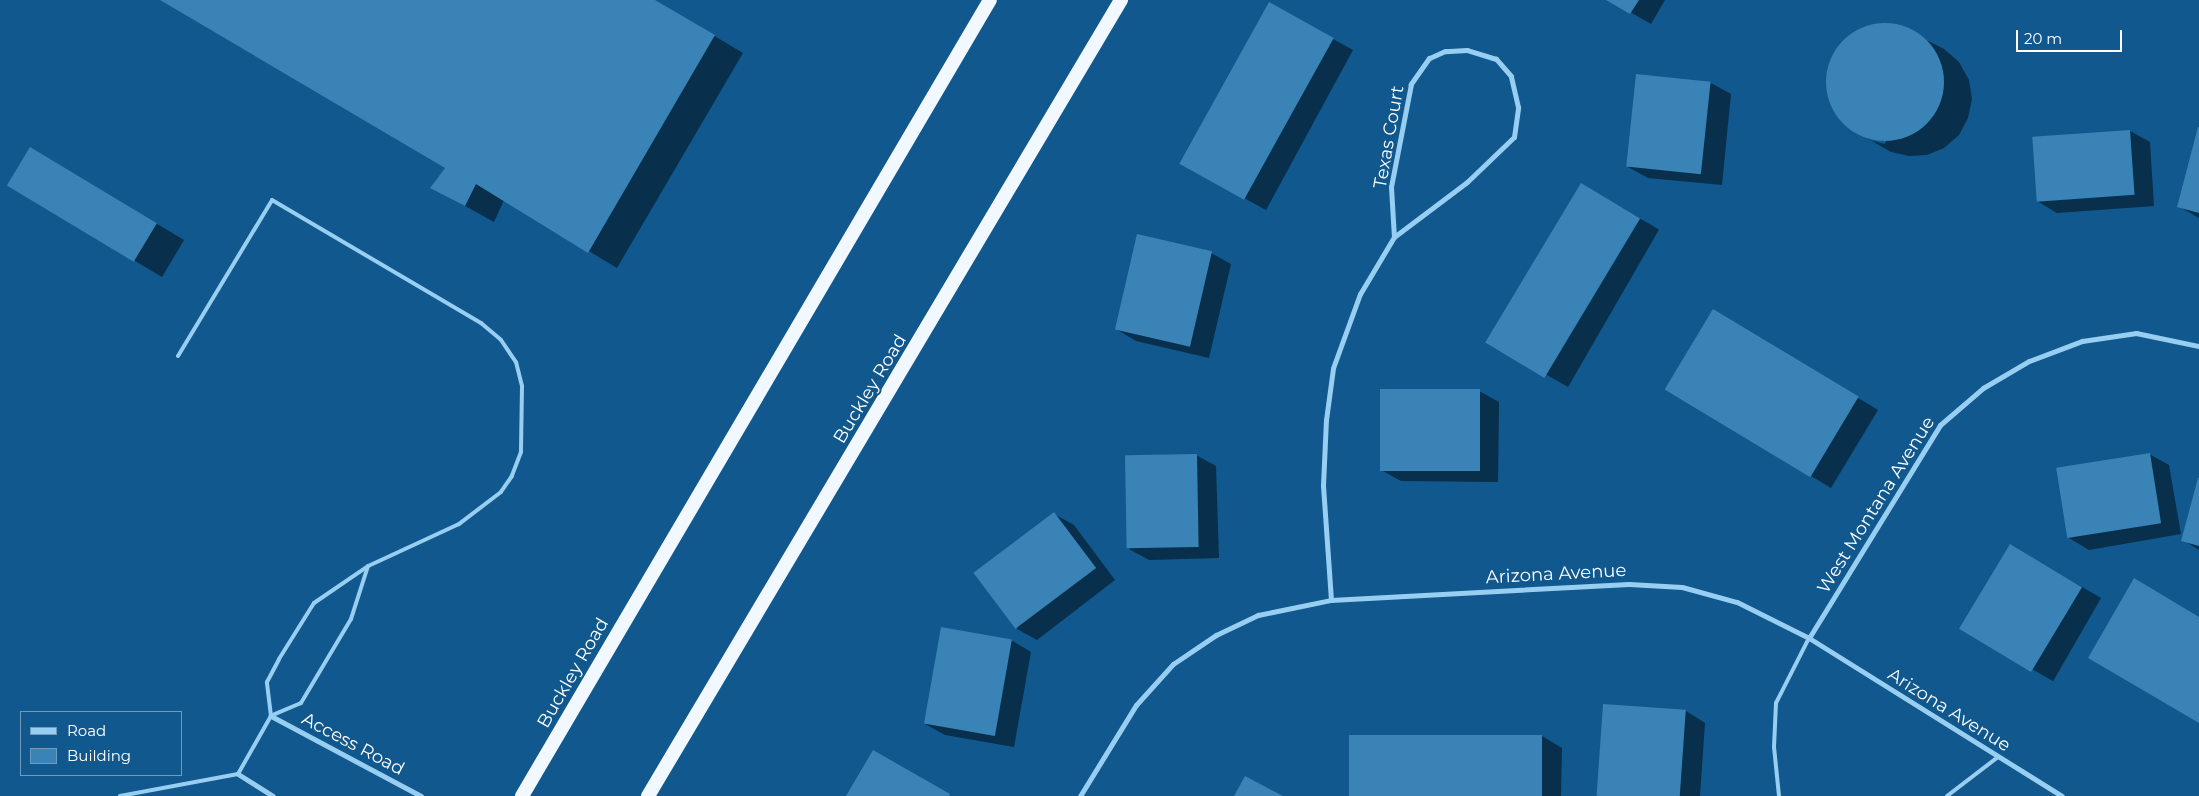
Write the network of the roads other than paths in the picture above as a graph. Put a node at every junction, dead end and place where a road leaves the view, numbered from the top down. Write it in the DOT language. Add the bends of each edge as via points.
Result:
graph roads {
  1 [pos="990,0"];
  2 [pos="1121,0"];
  3 [pos="1394,237"];
  4 [pos="2199,346"];
  5 [pos="178,356"];
  6 [pos="368,566"];
  7 [pos="1331,600"];
  8 [pos="1809,638"];
  9 [pos="272,716"];
  10 [pos="1998,757"];
  11 [pos="238,774"];
  12 [pos="120,796"];
  13 [pos="273,796"];
  14 [pos="421,796"];
  15 [pos="522,796"];
  16 [pos="648,796"];
  17 [pos="1080,796"];
  18 [pos="1779,796"];
  19 [pos="1947,796"];
  20 [pos="2062,796"];
  1 -- 15 [label="highway, Buckley Road"];
  2 -- 16 [label="highway, Buckley Road"];
  3 -- 3 [label="street, Texas Court" via="1391,187 1411,84 1429,58 1445,52 1467,50 1496,59 1511,76 1518,108 1514,137 1467,182"];
  3 -- 7 [label="street, Texas Court" via="1360,294 1333,368 1326,420 1323,485"];
  4 -- 8 [label="street, West Montana Avenue" via="2136,333 2082,341 2029,361 1983,388 1940,425"];
  5 -- 6 [label="lane" via="272,200 481,323 501,340 516,362 522,386 521,452 512,476 501,492 460,524"];
  6 -- 9 [label="lane" via="351,619 301,703"];
  6 -- 9 [label="lane" via="314,602 268,682"];
  7 -- 8 [label="street, Arizona Avenue" via="1629,584 1682,587 1737,602"];
  7 -- 17 [label="street, Arizona Avenue" via="1258,615 1216,635 1173,664 1136,705"];
  8 -- 10 [label="street, Arizona Avenue"];
  8 -- 18 [label="lane" via="1776,703 1774,747"];
  9 -- 11 [label="lane"];
  9 -- 14 [label="street, Access Road"];
  10 -- 19 [label="lane"];
  10 -- 20 [label="street, Arizona Avenue"];
  11 -- 12 [label="lane"];
  11 -- 13 [label="street"];
}
